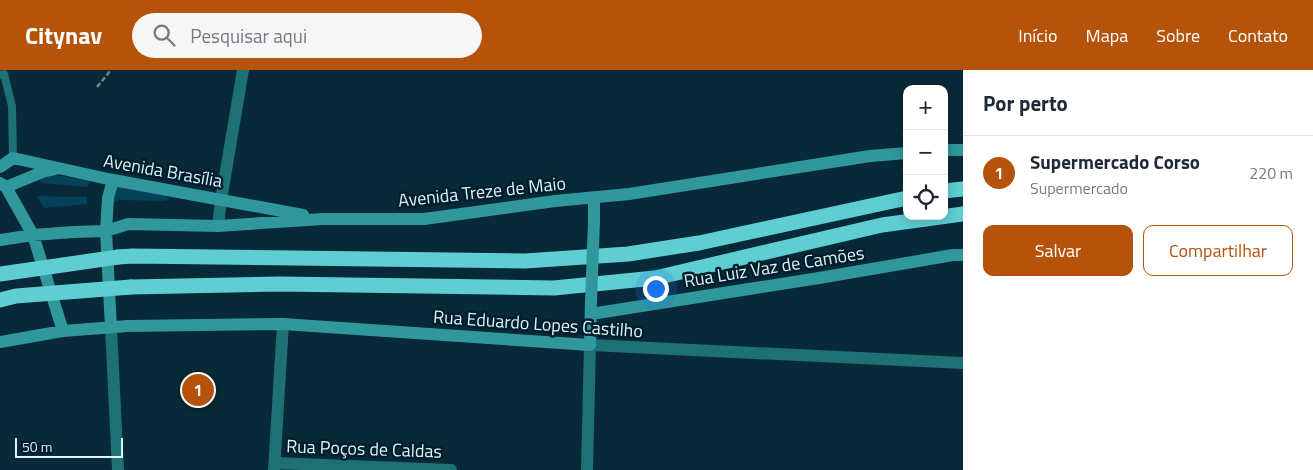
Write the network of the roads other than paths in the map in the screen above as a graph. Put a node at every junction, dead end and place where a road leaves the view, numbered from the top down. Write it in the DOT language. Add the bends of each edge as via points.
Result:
graph roads {
  1 [pos="242,70"];
  2 [pos="0,75"];
  3 [pos="948,150"];
  4 [pos="963,150"];
  5 [pos="903,153"];
  6 [pos="13,158"];
  7 [pos="0,167"];
  8 [pos="58,168"];
  9 [pos="113,180"];
  10 [pos="3,185"];
  11 [pos="963,189"];
  12 [pos="948,190"];
  13 [pos="594,198"];
  14 [pos="903,199"];
  15 [pos="221,200"];
  16 [pos="963,214"];
  17 [pos="323,219"];
  18 [pos="218,226"];
  19 [pos="106,231"];
  20 [pos="33,235"];
  21 [pos="0,240"];
  22 [pos="963,255"];
  23 [pos="0,274"];
  24 [pos="0,300"];
  25 [pos="591,308"];
  26 [pos="283,324"];
  27 [pos="110,328"];
  28 [pos="63,330"];
  29 [pos="0,342"];
  30 [pos="590,345"];
  31 [pos="963,363"];
  32 [pos="274,466"];
  33 [pos="118,470"];
  34 [pos="451,470"];
  35 [pos="587,470"];
  1 -- 15 [label="street"];
  2 -- 6 [label="lane" via="4,74 12,106"];
  3 -- 4 [label="main road"];
  5 -- 13 [label="main road, Avenida Treze de Maio"];
  6 -- 7 [label="main road"];
  6 -- 8 [label="main road, Avenida Brasília"];
  8 -- 9 [label="main road, Avenida Brasília"];
  8 -- 10 [label="main road"];
  9 -- 15 [label="main road, Avenida Brasília"];
  9 -- 19 [label="main road" via="108,198"];
  10 -- 20 [label="main road"];
  11 -- 12 [label="highway"];
  13 -- 17 [label="main road, Avenida Treze de Maio" via="424,219"];
  13 -- 25 [label="main road, bridge"];
  14 -- 23 [label="highway, bridge" via="699,243 619,254 525,261 132,256"];
  15 -- 17 [label="main road, Avenida Brasília"];
  15 -- 18 [label="street"];
  16 -- 24 [label="highway, bridge" via="882,225 655,278 554,288 280,284 131,286"];
  17 -- 18 [label="main road, Avenida Treze de Maio"];
  18 -- 19 [label="main road, Avenida Treze de Maio" via="128,224"];
  19 -- 20 [label="main road, Avenida Treze de Maio"];
  19 -- 27 [label="main road"];
  20 -- 21 [label="main road, Avenida Treze de Maio"];
  20 -- 28 [label="main road"];
  22 -- 25 [label="main road, Rua Luiz Vaz de Camões"];
  25 -- 30 [label="main road"];
  26 -- 27 [label="main road, Rua Eduardo Lopes Castilho"];
  26 -- 30 [label="main road, Rua Eduardo Lopes Castilho"];
  26 -- 32 [label="street"];
  27 -- 28 [label="main road, Rua Eduardo Lopes Castilho"];
  27 -- 33 [label="street"];
  28 -- 29 [label="main road, Rua Eduardo Lopes Castilho"];
  30 -- 31 [label="street, Rua Eduardo Lopes Castilho"];
  30 -- 35 [label="street"];
  32 -- 34 [label="street, Rua Poços de Caldas"];
}
